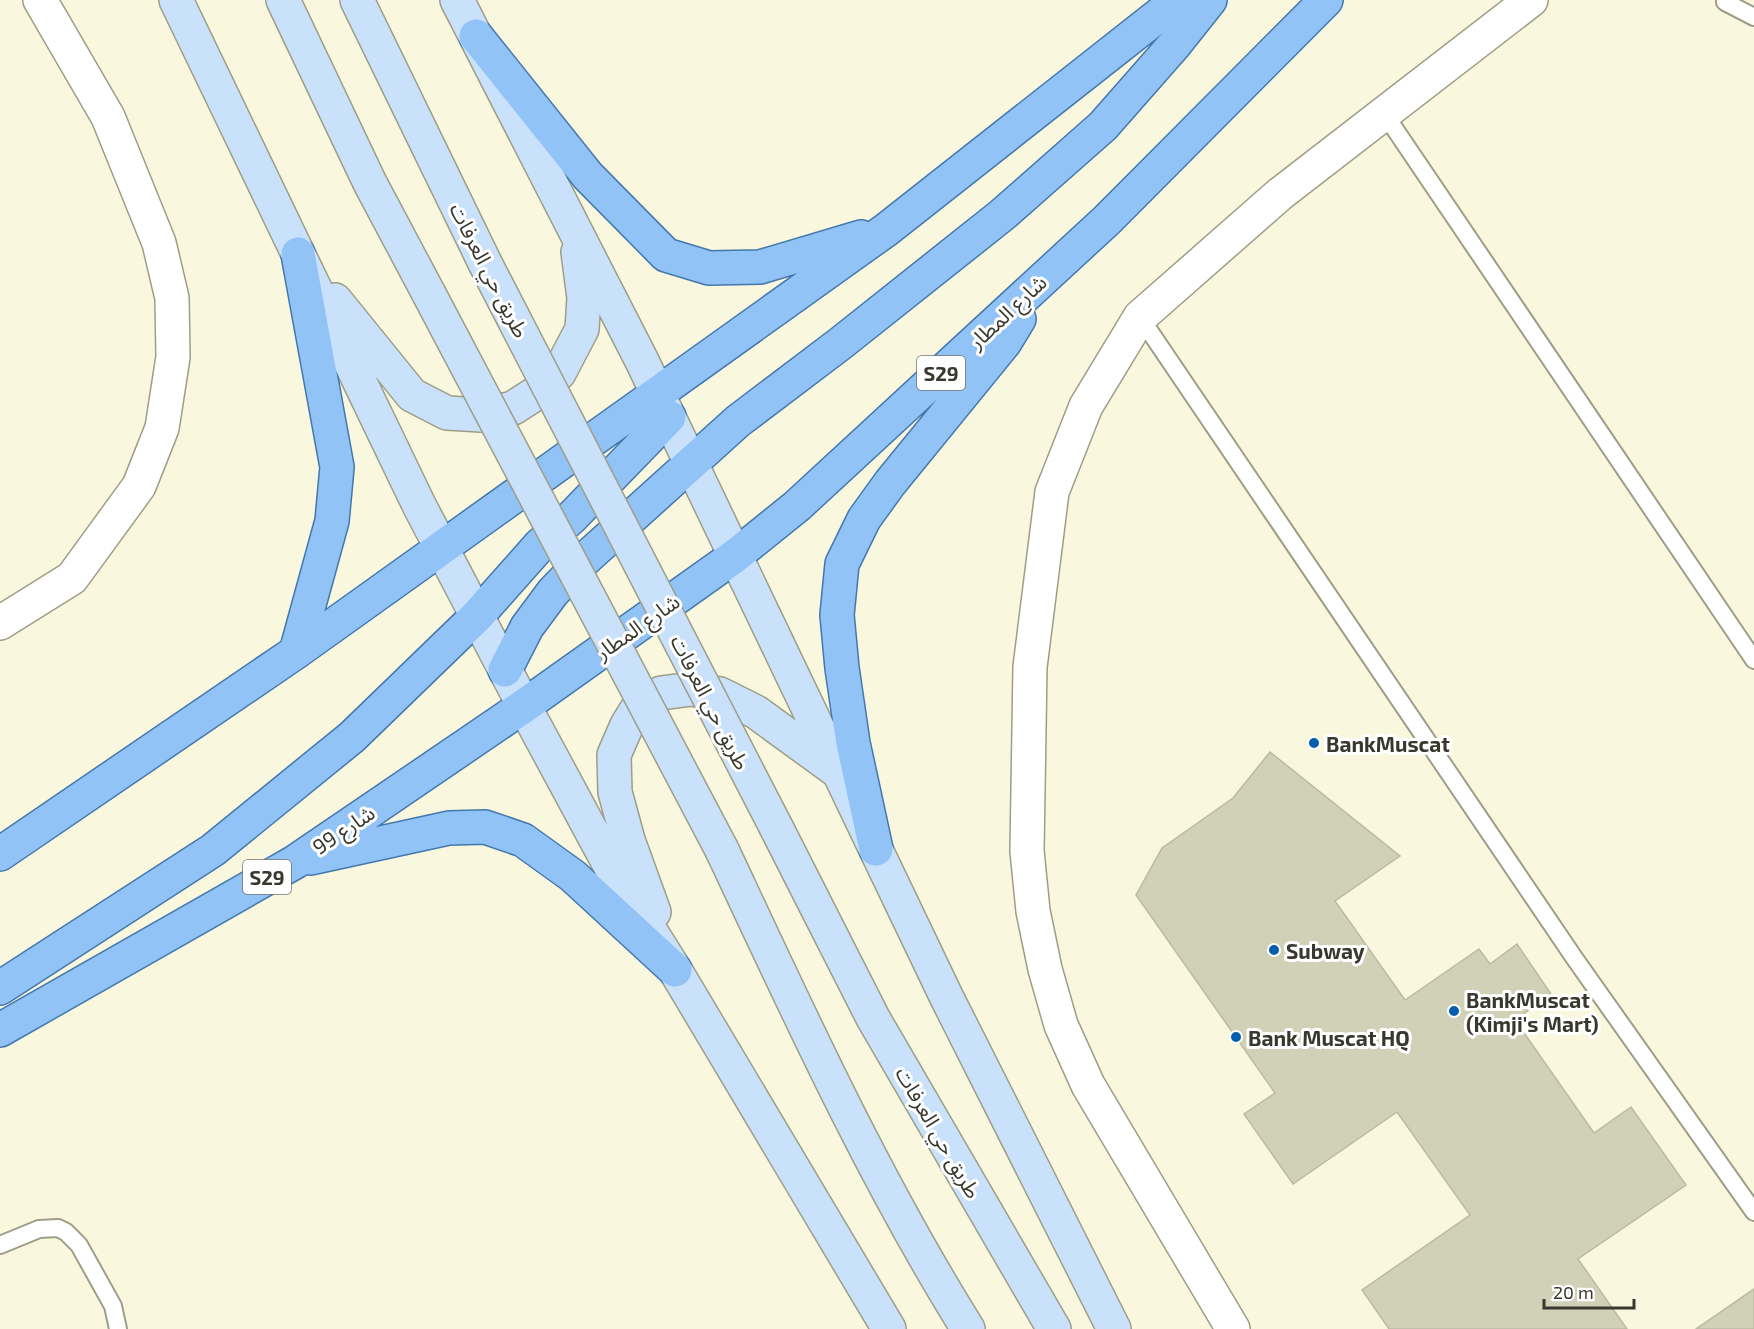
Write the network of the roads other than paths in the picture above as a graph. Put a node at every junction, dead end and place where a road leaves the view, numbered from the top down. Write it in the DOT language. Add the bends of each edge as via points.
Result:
graph roads {
  1 [pos="40,0"];
  2 [pos="177,0"];
  3 [pos="283,0"];
  4 [pos="357,0"];
  5 [pos="457,0"];
  6 [pos="1178,0"];
  7 [pos="1210,0"];
  8 [pos="1326,0"];
  9 [pos="1531,0"];
  10 [pos="1721,1"];
  11 [pos="1754,17"];
  12 [pos="476,36"];
  13 [pos="1384,113"];
  14 [pos="575,230"];
  15 [pos="886,230"];
  16 [pos="298,254"];
  17 [pos="1049,273"];
  18 [pos="1140,317"];
  19 [pos="663,405"];
  20 [pos="690,464"];
  21 [pos="441,548"];
  22 [pos="735,556"];
  23 [pos="477,616"];
  24 [pos="0,623"];
  25 [pos="296,652"];
  26 [pos="1754,660"];
  27 [pos="506,670"];
  28 [pos="524,706"];
  29 [pos="838,772"];
  30 [pos="876,849"];
  31 [pos="0,854"];
  32 [pos="295,862"];
  33 [pos="675,970"];
  34 [pos="0,988"];
  35 [pos="0,1030"];
  36 [pos="1754,1212"];
  37 [pos="0,1245"];
  38 [pos="122,1326"];
  39 [pos="889,1329"];
  40 [pos="968,1329"];
  41 [pos="1054,1329"];
  42 [pos="1114,1329"];
  43 [pos="1233,1329"];
  1 -- 24 [label="street" via="108,117 159,243 172,298 173,357 162,428 138,486 72,578"];
  2 -- 16 [label="main road"];
  3 -- 40 [label="main road, bridge" via="370,183 722,850 806,1030 926,1261"];
  4 -- 41 [label="main road, طريق حي العرفات, bridge" via="485,263 873,1018"];
  5 -- 12 [label="main road"];
  6 -- 15 [label="main road"];
  7 -- 20 [label="main road" via="1102,126 1053,170 832,350 752,409"];
  8 -- 17 [label="main road, شارع المطار / S29"];
  9 -- 13 [label="street"];
  10 -- 11 [label="lane"];
  12 -- 14 [label="main road"];
  12 -- 15 [label="main road" via="588,176 666,255 709,268 760,267"];
  13 -- 18 [label="street" via="1280,194"];
  13 -- 26 [label="lane"];
  14 -- 16 [label="main road" via="584,298 582,329 572,350 559,373 538,392 513,408 482,415 447,413 412,395"];
  14 -- 19 [label="main road"];
  15 -- 19 [label="main road"];
  16 -- 21 [label="main road"];
  16 -- 25 [label="main road" via="337,467 332,522"];
  17 -- 22 [label="main road, شارع المطار / S29" via="808,495"];
  17 -- 30 [label="main road" via="1005,342 864,519 842,564 837,615 842,668 853,743"];
  18 -- 36 [label="lane" via="1575,959"];
  18 -- 43 [label="street" via="1086,406 1052,492 1030,667 1027,851 1035,922 1061,1025 1088,1085"];
  19 -- 20 [label="main road"];
  19 -- 21 [label="main road"];
  19 -- 23 [label="main road" via="571,518 540,545"];
  20 -- 22 [label="main road"];
  20 -- 27 [label="main road" via="553,592 527,627"];
  21 -- 23 [label="main road"];
  21 -- 25 [label="main road"];
  22 -- 28 [label="main road, شارع المطار / S29"];
  22 -- 29 [label="main road"];
  23 -- 27 [label="main road"];
  23 -- 34 [label="main road" via="352,737 213,850"];
  25 -- 31 [label="main road"];
  27 -- 28 [label="main road"];
  28 -- 32 [label="main road, 99 شارع / S29"];
  28 -- 33 [label="main road" via="614,873"];
  29 -- 30 [label="main road"];
  29 -- 33 [label="main road" via="756,712 720,694 692,689 661,693 637,710 614,754 615,792 628,840"];
  30 -- 42 [label="main road"];
  32 -- 33 [label="main road" via="449,828 485,827 523,840 573,876"];
  32 -- 35 [label="main road, 99 شارع / S29"];
  33 -- 39 [label="main road"];
  37 -- 38 [label="lane" via="48,1227 74,1237"];
}
